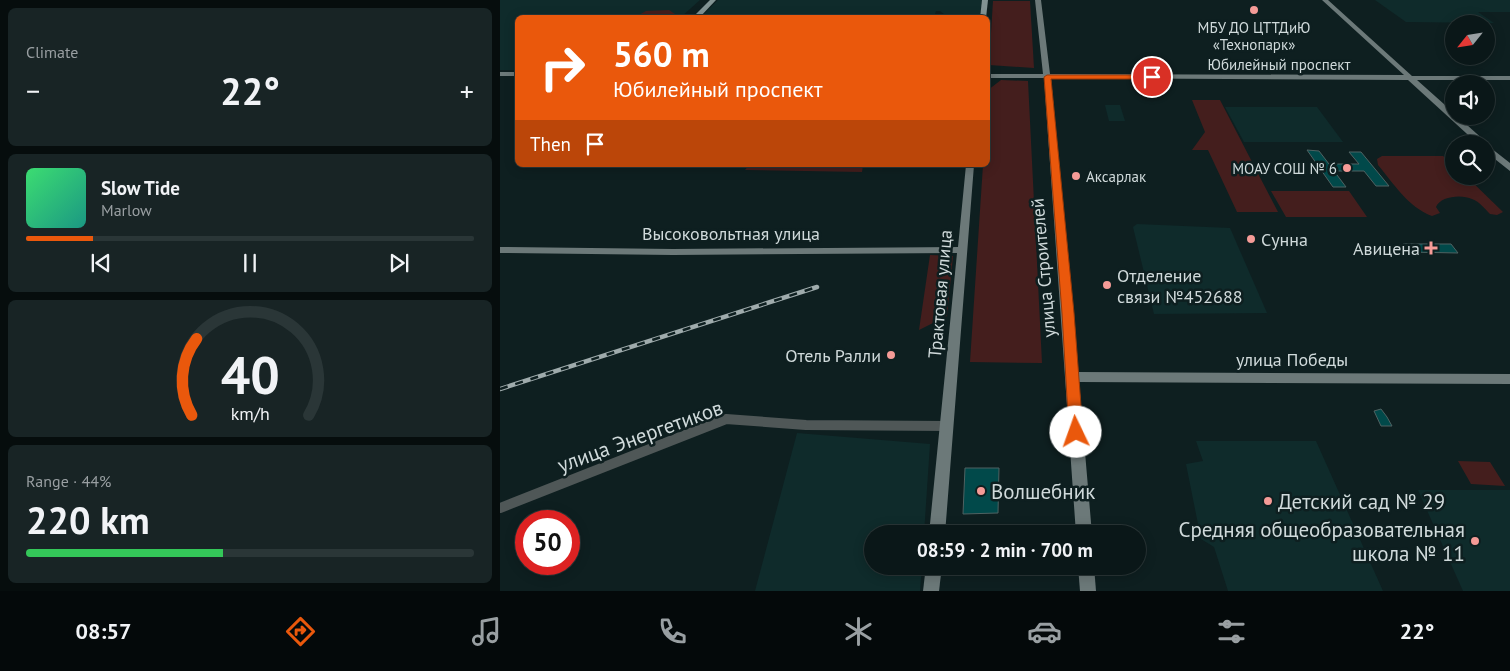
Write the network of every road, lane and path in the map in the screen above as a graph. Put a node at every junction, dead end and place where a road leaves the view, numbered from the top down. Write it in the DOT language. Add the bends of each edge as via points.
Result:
graph roads {
  1 [pos="713,0"];
  2 [pos="984,0"];
  3 [pos="1038,0"];
  4 [pos="1325,0"];
  5 [pos="698,15"];
  6 [pos="983,15"];
  7 [pos="990,71"];
  8 [pos="500,74"];
  9 [pos="515,74"];
  10 [pos="990,76"];
  11 [pos="1005,76"];
  12 [pos="1047,76"];
  13 [pos="1409,76"];
  14 [pos="1510,76"];
  15 [pos="990,82"];
  16 [pos="1473,135"];
  17 [pos="1495,154"];
  18 [pos="970,167"];
  19 [pos="1510,168"];
  20 [pos="500,250"];
  21 [pos="962,250"];
  22 [pos="1073,377"];
  23 [pos="1510,379"];
  24 [pos="946,426"];
  25 [pos="500,508"];
  26 [pos="938,525"];
  27 [pos="1083,525"];
  28 [pos="933,575"];
  29 [pos="1087,575"];
  30 [pos="932,591"];
  31 [pos="1088,591"];
  1 -- 5 [label="main road"];
  2 -- 6 [label="main road"];
  3 -- 12 [label="main road, улица Строителей"];
  4 -- 13 [label="main road"];
  7 -- 11 [label="main road"];
  8 -- 9 [label="main road"];
  10 -- 11 [label="main road, Юбилейный проспект"];
  11 -- 12 [label="main road, Юбилейный проспект"];
  11 -- 15 [label="main road"];
  12 -- 13 [label="main road, Юбилейный проспект"];
  12 -- 22 [label="main road, улица Строителей"];
  13 -- 14 [label="main road, Юбилейный проспект"];
  13 -- 16 [label="main road"];
  17 -- 19 [label="main road"];
  18 -- 21 [label="main road, Трактовая улица"];
  20 -- 21 [label="street, Высоковольтная улица"];
  21 -- 24 [label="main road, Трактовая улица"];
  22 -- 23 [label="main road, улица Победы"];
  22 -- 27 [label="main road, улица Строителей"];
  24 -- 25 [label="street, улица Энергетиков" via="806,425 726,419"];
  24 -- 26 [label="main road, Трактовая улица"];
  28 -- 30 [label="main road"];
  29 -- 31 [label="main road"];
}
